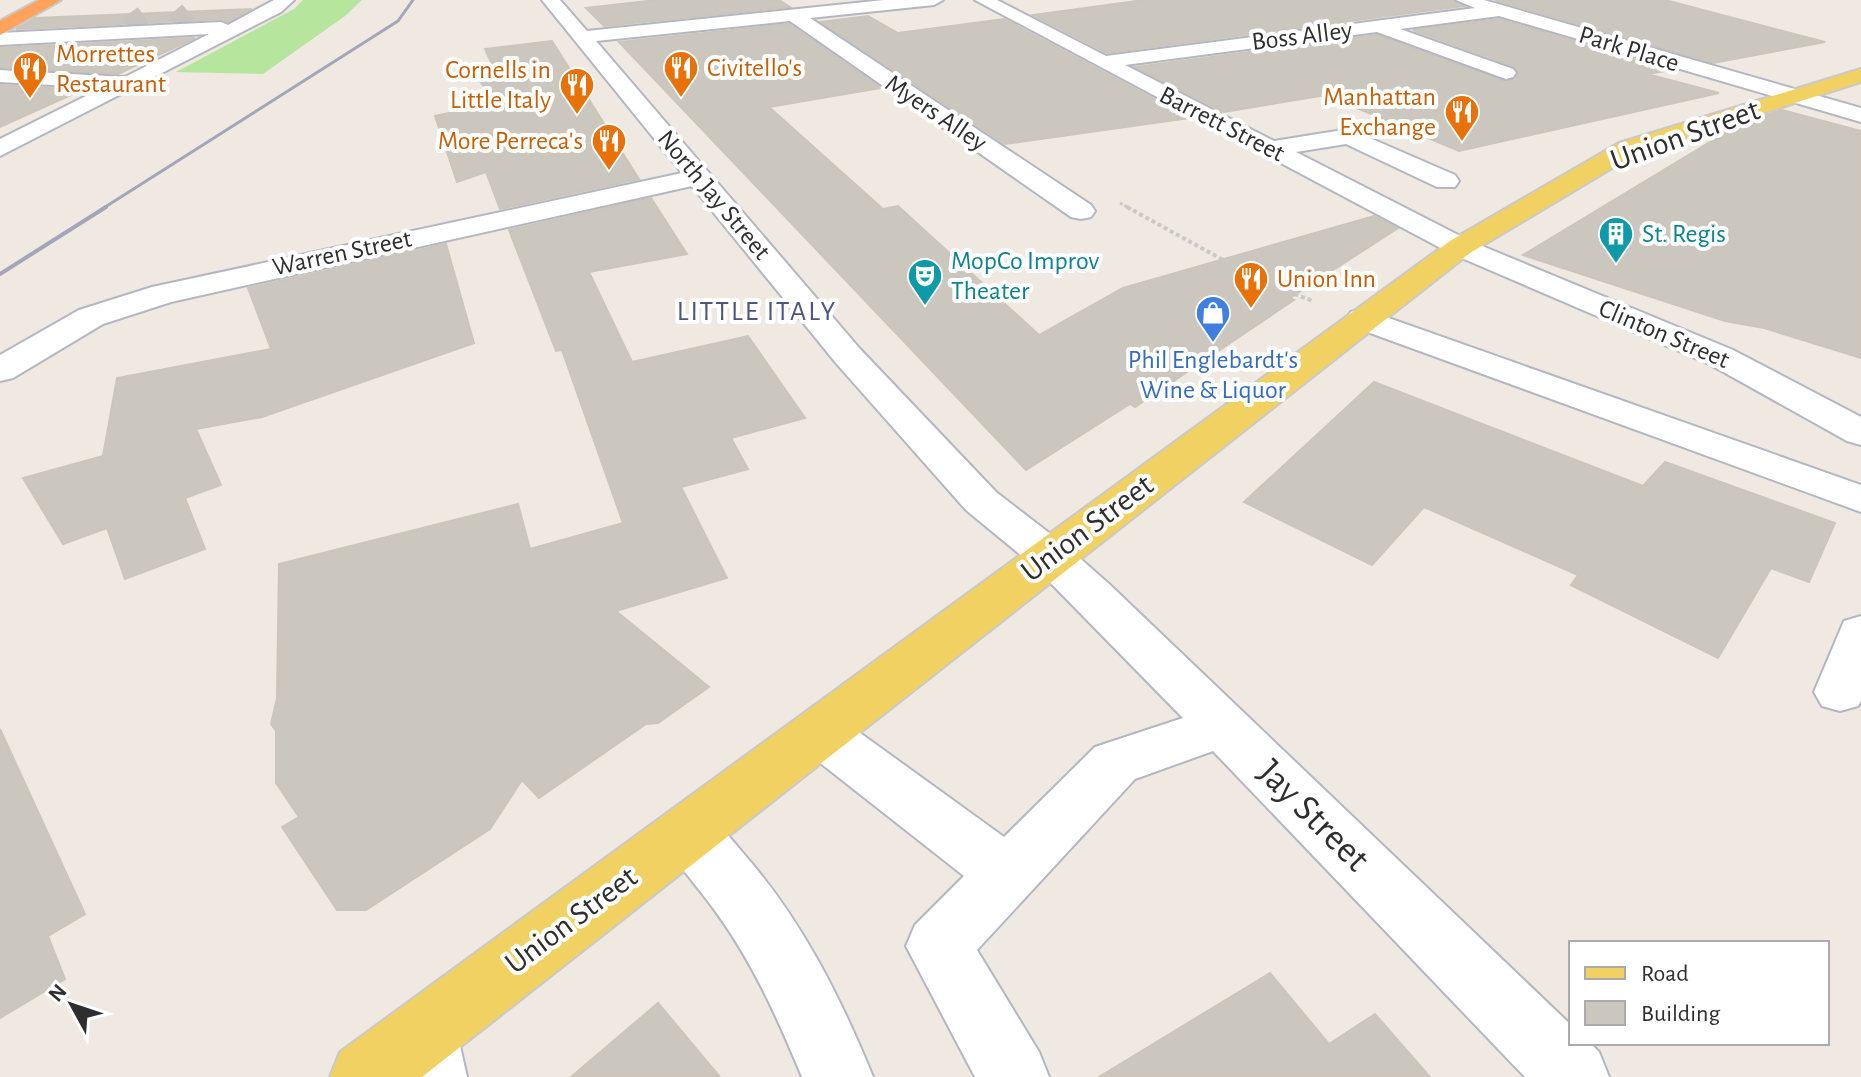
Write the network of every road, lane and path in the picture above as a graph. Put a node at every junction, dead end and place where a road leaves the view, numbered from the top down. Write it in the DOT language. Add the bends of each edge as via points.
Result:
graph roads {
  1 [pos="52,0"];
  2 [pos="261,0"];
  3 [pos="285,0"];
  4 [pos="551,0"];
  5 [pos="934,0"];
  6 [pos="984,0"];
  7 [pos="1465,0"];
  8 [pos="249,1"];
  9 [pos="73,9"];
  10 [pos="1500,10"];
  11 [pos="31,11"];
  12 [pos="102,13"];
  13 [pos="792,14"];
  14 [pos="1376,27"];
  15 [pos="235,28"];
  16 [pos="0,29"];
  17 [pos="1317,34"];
  18 [pos="62,36"];
  19 [pos="582,37"];
  20 [pos="0,39"];
  21 [pos="1359,50"];
  22 [pos="1103,62"];
  23 [pos="1506,73"];
  24 [pos="1861,75"];
  25 [pos="0,76"];
  26 [pos="129,83"];
  27 [pos="1792,97"];
  28 [pos="1861,115"];
  29 [pos="1260,123"];
  30 [pos="1230,128"];
  31 [pos="0,149"];
  32 [pos="1271,149"];
  33 [pos="699,177"];
  34 [pos="1446,181"];
  35 [pos="1081,211"];
  36 [pos="1460,247"];
  37 [pos="1363,319"];
  38 [pos="0,370"];
  39 [pos="1861,433"];
  40 [pos="1861,499"];
  41 [pos="1050,556"];
  42 [pos="1861,633"];
  43 [pos="1840,692"];
  44 [pos="1223,726"];
  45 [pos="819,732"];
  46 [pos="688,831"];
  47 [pos="1007,874"];
  48 [pos="427,1055"];
  49 [pos="365,1077"];
  50 [pos="838,1077"];
  51 [pos="1014,1077"];
  52 [pos="1574,1077"];
  1 -- 11 [label="highway"];
  2 -- 8 [label="street"];
  3 -- 15 [label="street"];
  4 -- 19 [label="street, North Jay Street"];
  5 -- 13 [label="street"];
  6 -- 22 [label="street, Barrett Street"];
  7 -- 10 [label="street, Park Place"];
  9 -- 11 [label="street"];
  10 -- 14 [label="street, Boss Alley"];
  10 -- 27 [label="street, Park Place"];
  11 -- 16 [label="highway"];
  12 -- 18 [label="street"];
  13 -- 19 [label="street"];
  13 -- 35 [label="street, Myers Alley"];
  14 -- 17 [label="street, Boss Alley"];
  14 -- 23 [label="street"];
  15 -- 18 [label="street" via="169,27"];
  15 -- 26 [label="street"];
  17 -- 21 [label="street"];
  17 -- 22 [label="street, Boss Alley"];
  18 -- 20 [label="street"];
  19 -- 33 [label="street, North Jay Street"];
  22 -- 30 [label="street, Barrett Street"];
  24 -- 27 [label="main road, Union Street"];
  25 -- 26 [label="street"];
  26 -- 31 [label="street"];
  27 -- 28 [label="street, Park Place"];
  27 -- 36 [label="main road, Union Street" via="1628,148"];
  29 -- 30 [label="street"];
  30 -- 32 [label="street, Barrett Street"];
  32 -- 34 [label="street" via="1349,136"];
  32 -- 36 [label="street, Barrett Street"];
  33 -- 38 [label="street, Warren Street" via="163,294 91,317"];
  33 -- 41 [label="street, North Jay Street" via="848,356 981,501"];
  35 -- 37 [label="path" via="1121,203 1265,283"];
  36 -- 37 [label="main road, Union Street"];
  36 -- 39 [label="street, Clinton Street" via="1721,357"];
  37 -- 40 [label="street"];
  37 -- 41 [label="main road, Union Street"];
  41 -- 44 [label="street, Jay Street"];
  41 -- 45 [label="main road, Union Street"];
  42 -- 43 [label="street"];
  44 -- 47 [label="street" via="1115,763"];
  44 -- 52 [label="street, Jay Street"];
  45 -- 46 [label="main road, Union Street"];
  45 -- 47 [label="street"];
  46 -- 48 [label="main road, Union Street"];
  46 -- 50 [label="street" via="739,893 791,972"];
  47 -- 51 [label="street" via="938,946"];
  48 -- 49 [label="main road, Union Street"];
}
